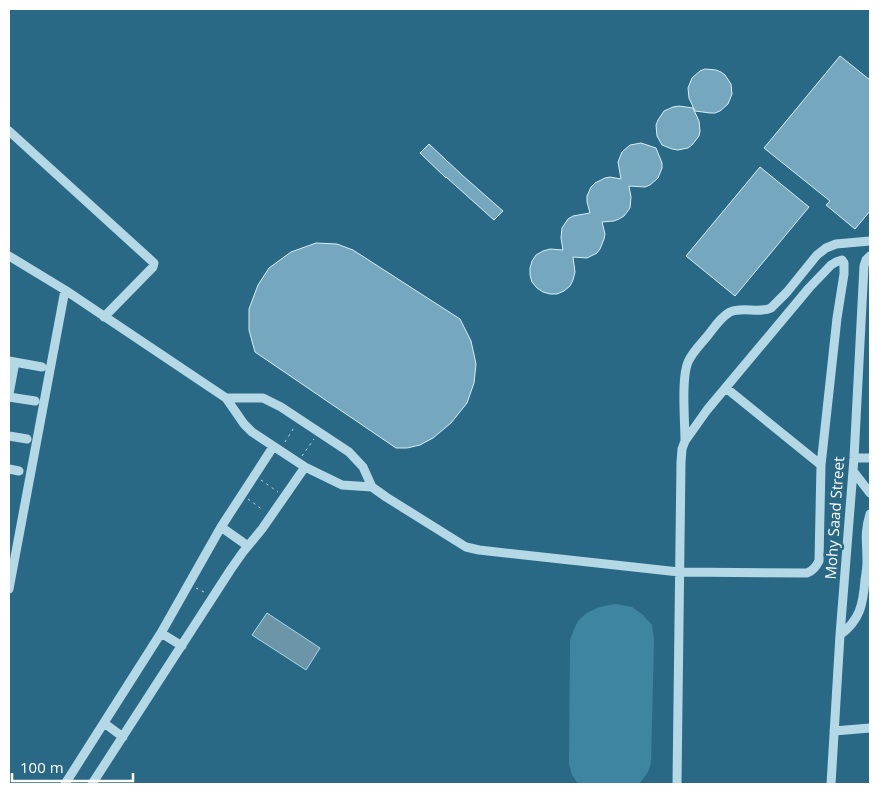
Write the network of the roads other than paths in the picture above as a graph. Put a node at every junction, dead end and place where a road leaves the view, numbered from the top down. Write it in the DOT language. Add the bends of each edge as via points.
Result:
graph roads {
  1 [pos="9,131"];
  2 [pos="870,241"];
  3 [pos="10,256"];
  4 [pos="870,256"];
  5 [pos="65,290"];
  6 [pos="104,317"];
  7 [pos="12,361"];
  8 [pos="42,367"];
  9 [pos="726,388"];
  10 [pos="9,396"];
  11 [pos="226,398"];
  12 [pos="35,401"];
  13 [pos="9,436"];
  14 [pos="26,439"];
  15 [pos="685,442"];
  16 [pos="276,449"];
  17 [pos="854,458"];
  18 [pos="870,458"];
  19 [pos="301,465"];
  20 [pos="821,465"];
  21 [pos="9,469"];
  22 [pos="20,471"];
  23 [pos="852,471"];
  24 [pos="372,488"];
  25 [pos="870,493"];
  26 [pos="870,514"];
  27 [pos="221,526"];
  28 [pos="868,531"];
  29 [pos="248,546"];
  30 [pos="679,572"];
  31 [pos="9,589"];
  32 [pos="161,633"];
  33 [pos="840,635"];
  34 [pos="182,646"];
  35 [pos="104,723"];
  36 [pos="870,728"];
  37 [pos="834,731"];
  38 [pos="123,737"];
  39 [pos="65,784"];
  40 [pos="92,784"];
  41 [pos="677,784"];
  42 [pos="831,784"];
  1 -- 6 [label="street" via="154,263"];
  2 -- 15 [label="street" via="826,248 772,308 736,310 722,318 688,362"];
  3 -- 5 [label="street"];
  4 -- 17 [label="street, Mohy Saad Street" via="864,266"];
  5 -- 6 [label="street"];
  5 -- 31 [label="street"];
  6 -- 11 [label="street"];
  7 -- 8 [label="street"];
  7 -- 10 [label="street"];
  9 -- 15 [label="street"];
  9 -- 20 [label="street"];
  9 -- 20 [label="street" via="809,288 831,265 842,260 844,274"];
  10 -- 12 [label="street"];
  11 -- 16 [label="street" via="244,424"];
  11 -- 24 [label="street" via="263,398 281,407 349,452 363,467"];
  13 -- 14 [label="street"];
  15 -- 30 [label="street" via="681,462"];
  16 -- 19 [label="street"];
  16 -- 27 [label="street" via="254,475"];
  17 -- 18 [label="street"];
  17 -- 23 [label="street, Mohy Saad Street"];
  19 -- 24 [label="street" via="342,485"];
  19 -- 29 [label="street" via="272,516"];
  20 -- 30 [label="street" via="819,561 810,571"];
  21 -- 22 [label="street"];
  23 -- 25 [label="street"];
  23 -- 33 [label="street, Mohy Saad Street"];
  24 -- 30 [label="street" via="466,547"];
  26 -- 28 [label="street"];
  27 -- 29 [label="street"];
  27 -- 32 [label="street"];
  28 -- 33 [label="street" via="867,567 860,612"];
  29 -- 34 [label="street"];
  30 -- 41 [label="street"];
  32 -- 34 [label="street"];
  32 -- 35 [label="street"];
  33 -- 37 [label="street, Mohy Saad Street"];
  34 -- 38 [label="street"];
  35 -- 38 [label="street"];
  35 -- 39 [label="street"];
  36 -- 37 [label="street"];
  37 -- 42 [label="street, Mohy Saad Street"];
  38 -- 40 [label="street"];
}
